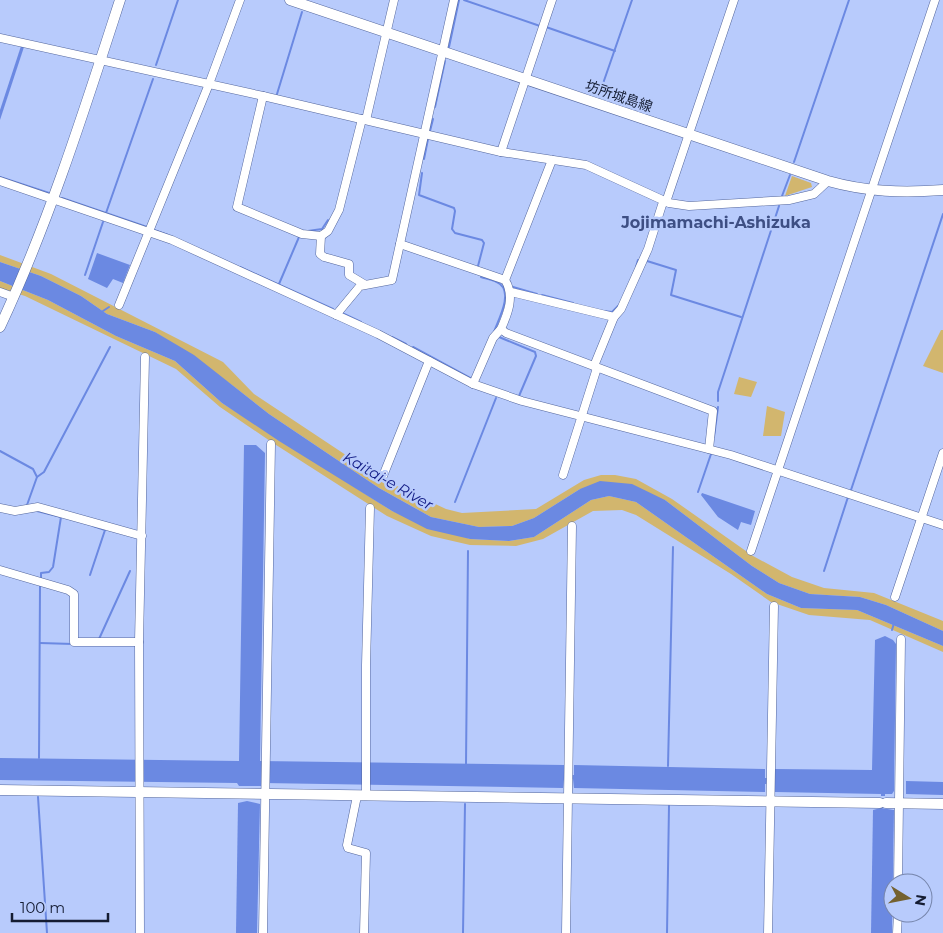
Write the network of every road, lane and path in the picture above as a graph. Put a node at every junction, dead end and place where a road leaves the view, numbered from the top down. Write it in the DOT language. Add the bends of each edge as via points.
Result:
graph roads {
  1 [pos="120,0"];
  2 [pos="240,0"];
  3 [pos="290,0"];
  4 [pos="394,0"];
  5 [pos="454,0"];
  6 [pos="552,0"];
  7 [pos="734,0"];
  8 [pos="935,0"];
  9 [pos="386,32"];
  10 [pos="0,38"];
  11 [pos="443,51"];
  12 [pos="101,59"];
  13 [pos="525,79"];
  14 [pos="209,84"];
  15 [pos="263,96"];
  16 [pos="364,120"];
  17 [pos="425,134"];
  18 [pos="689,134"];
  19 [pos="500,152"];
  20 [pos="552,160"];
  21 [pos="0,181"];
  22 [pos="828,181"];
  23 [pos="943,190"];
  24 [pos="872,192"];
  25 [pos="54,199"];
  26 [pos="664,203"];
  27 [pos="150,231"];
  28 [pos="321,236"];
  29 [pos="400,244"];
  30 [pos="505,280"];
  31 [pos="364,284"];
  32 [pos="0,292"];
  33 [pos="511,292"];
  34 [pos="15,295"];
  35 [pos="119,305"];
  36 [pos="336,315"];
  37 [pos="614,317"];
  38 [pos="0,327"];
  39 [pos="501,329"];
  40 [pos="145,357"];
  41 [pos="429,361"];
  42 [pos="596,367"];
  43 [pos="473,384"];
  44 [pos="582,416"];
  45 [pos="271,444"];
  46 [pos="709,449"];
  47 [pos="943,453"];
  48 [pos="779,470"];
  49 [pos="563,475"];
  50 [pos="383,476"];
  51 [pos="0,508"];
  52 [pos="370,508"];
  53 [pos="922,518"];
  54 [pos="943,525"];
  55 [pos="572,526"];
  56 [pos="142,536"];
  57 [pos="751,551"];
  58 [pos="0,570"];
  59 [pos="895,597"];
  60 [pos="774,606"];
  61 [pos="901,639"];
  62 [pos="139,642"];
  63 [pos="138,788"];
  64 [pos="265,789"];
  65 [pos="0,790"];
  66 [pos="363,793"];
  67 [pos="569,794"];
  68 [pos="769,801"];
  69 [pos="899,803"];
  70 [pos="943,804"];
  71 [pos="898,873"];
  72 [pos="140,933"];
  73 [pos="263,933"];
  74 [pos="364,933"];
  75 [pos="566,933"];
  76 [pos="768,933"];
  1 -- 12 [label="street"];
  2 -- 14 [label="street"];
  3 -- 9 [label="street, 坊所城島線"];
  4 -- 9 [label="street"];
  5 -- 11 [label="street"];
  6 -- 13 [label="street"];
  7 -- 18 [label="street"];
  8 -- 24 [label="street"];
  9 -- 11 [label="street, 坊所城島線"];
  9 -- 16 [label="street"];
  10 -- 12 [label="street"];
  11 -- 13 [label="street, 坊所城島線"];
  11 -- 17 [label="street"];
  12 -- 14 [label="street"];
  12 -- 25 [label="street"];
  13 -- 18 [label="street, 坊所城島線"];
  13 -- 19 [label="street"];
  14 -- 15 [label="street"];
  14 -- 27 [label="street"];
  15 -- 16 [label="street"];
  15 -- 28 [label="street" via="237,208 302,234"];
  16 -- 17 [label="street"];
  16 -- 28 [label="street" via="338,210 328,231"];
  17 -- 19 [label="street"];
  17 -- 29 [label="street"];
  18 -- 22 [label="street, 坊所城島線"];
  18 -- 26 [label="street"];
  19 -- 20 [label="street"];
  20 -- 26 [label="street" via="596,168"];
  20 -- 30 [label="street"];
  21 -- 25 [label="street"];
  22 -- 24 [label="street, 坊所城島線"];
  22 -- 26 [label="street" via="814,194 789,200 689,206"];
  23 -- 24 [label="street, 坊所城島線"];
  24 -- 48 [label="street"];
  25 -- 27 [label="street"];
  25 -- 34 [label="street"];
  26 -- 37 [label="street" via="648,249 621,309"];
  27 -- 35 [label="street"];
  27 -- 36 [label="street"];
  28 -- 31 [label="street" via="320,254 349,264 348,275"];
  29 -- 30 [label="street"];
  29 -- 31 [label="street" via="392,280"];
  30 -- 33 [label="street"];
  31 -- 36 [label="street"];
  32 -- 34 [label="street"];
  33 -- 37 [label="street"];
  33 -- 39 [label="street"];
  34 -- 38 [label="street"];
  36 -- 41 [label="street"];
  37 -- 42 [label="street"];
  39 -- 42 [label="street"];
  39 -- 43 [label="street" via="493,338"];
  40 -- 56 [label="street"];
  41 -- 43 [label="street"];
  41 -- 50 [label="street"];
  42 -- 44 [label="street"];
  42 -- 46 [label="street" via="713,411"];
  43 -- 44 [label="street" via="522,401"];
  44 -- 46 [label="street"];
  44 -- 49 [label="street"];
  45 -- 64 [label="street"];
  46 -- 48 [label="street"];
  47 -- 53 [label="street"];
  48 -- 53 [label="street"];
  48 -- 57 [label="street"];
  51 -- 56 [label="street" via="15,511 38,507"];
  52 -- 66 [label="street"];
  53 -- 54 [label="street"];
  53 -- 59 [label="street"];
  55 -- 67 [label="street"];
  56 -- 62 [label="street"];
  58 -- 62 [label="street" via="74,594 74,642"];
  60 -- 68 [label="street"];
  61 -- 69 [label="street"];
  62 -- 63 [label="street"];
  63 -- 64 [label="street"];
  63 -- 65 [label="street"];
  63 -- 72 [label="street"];
  64 -- 66 [label="street"];
  64 -- 73 [label="street"];
  66 -- 67 [label="street"];
  66 -- 74 [label="street" via="347,845 366,852"];
  67 -- 68 [label="street"];
  67 -- 75 [label="street"];
  68 -- 69 [label="street"];
  68 -- 76 [label="street"];
  69 -- 70 [label="street"];
  69 -- 71 [label="street"];
}
